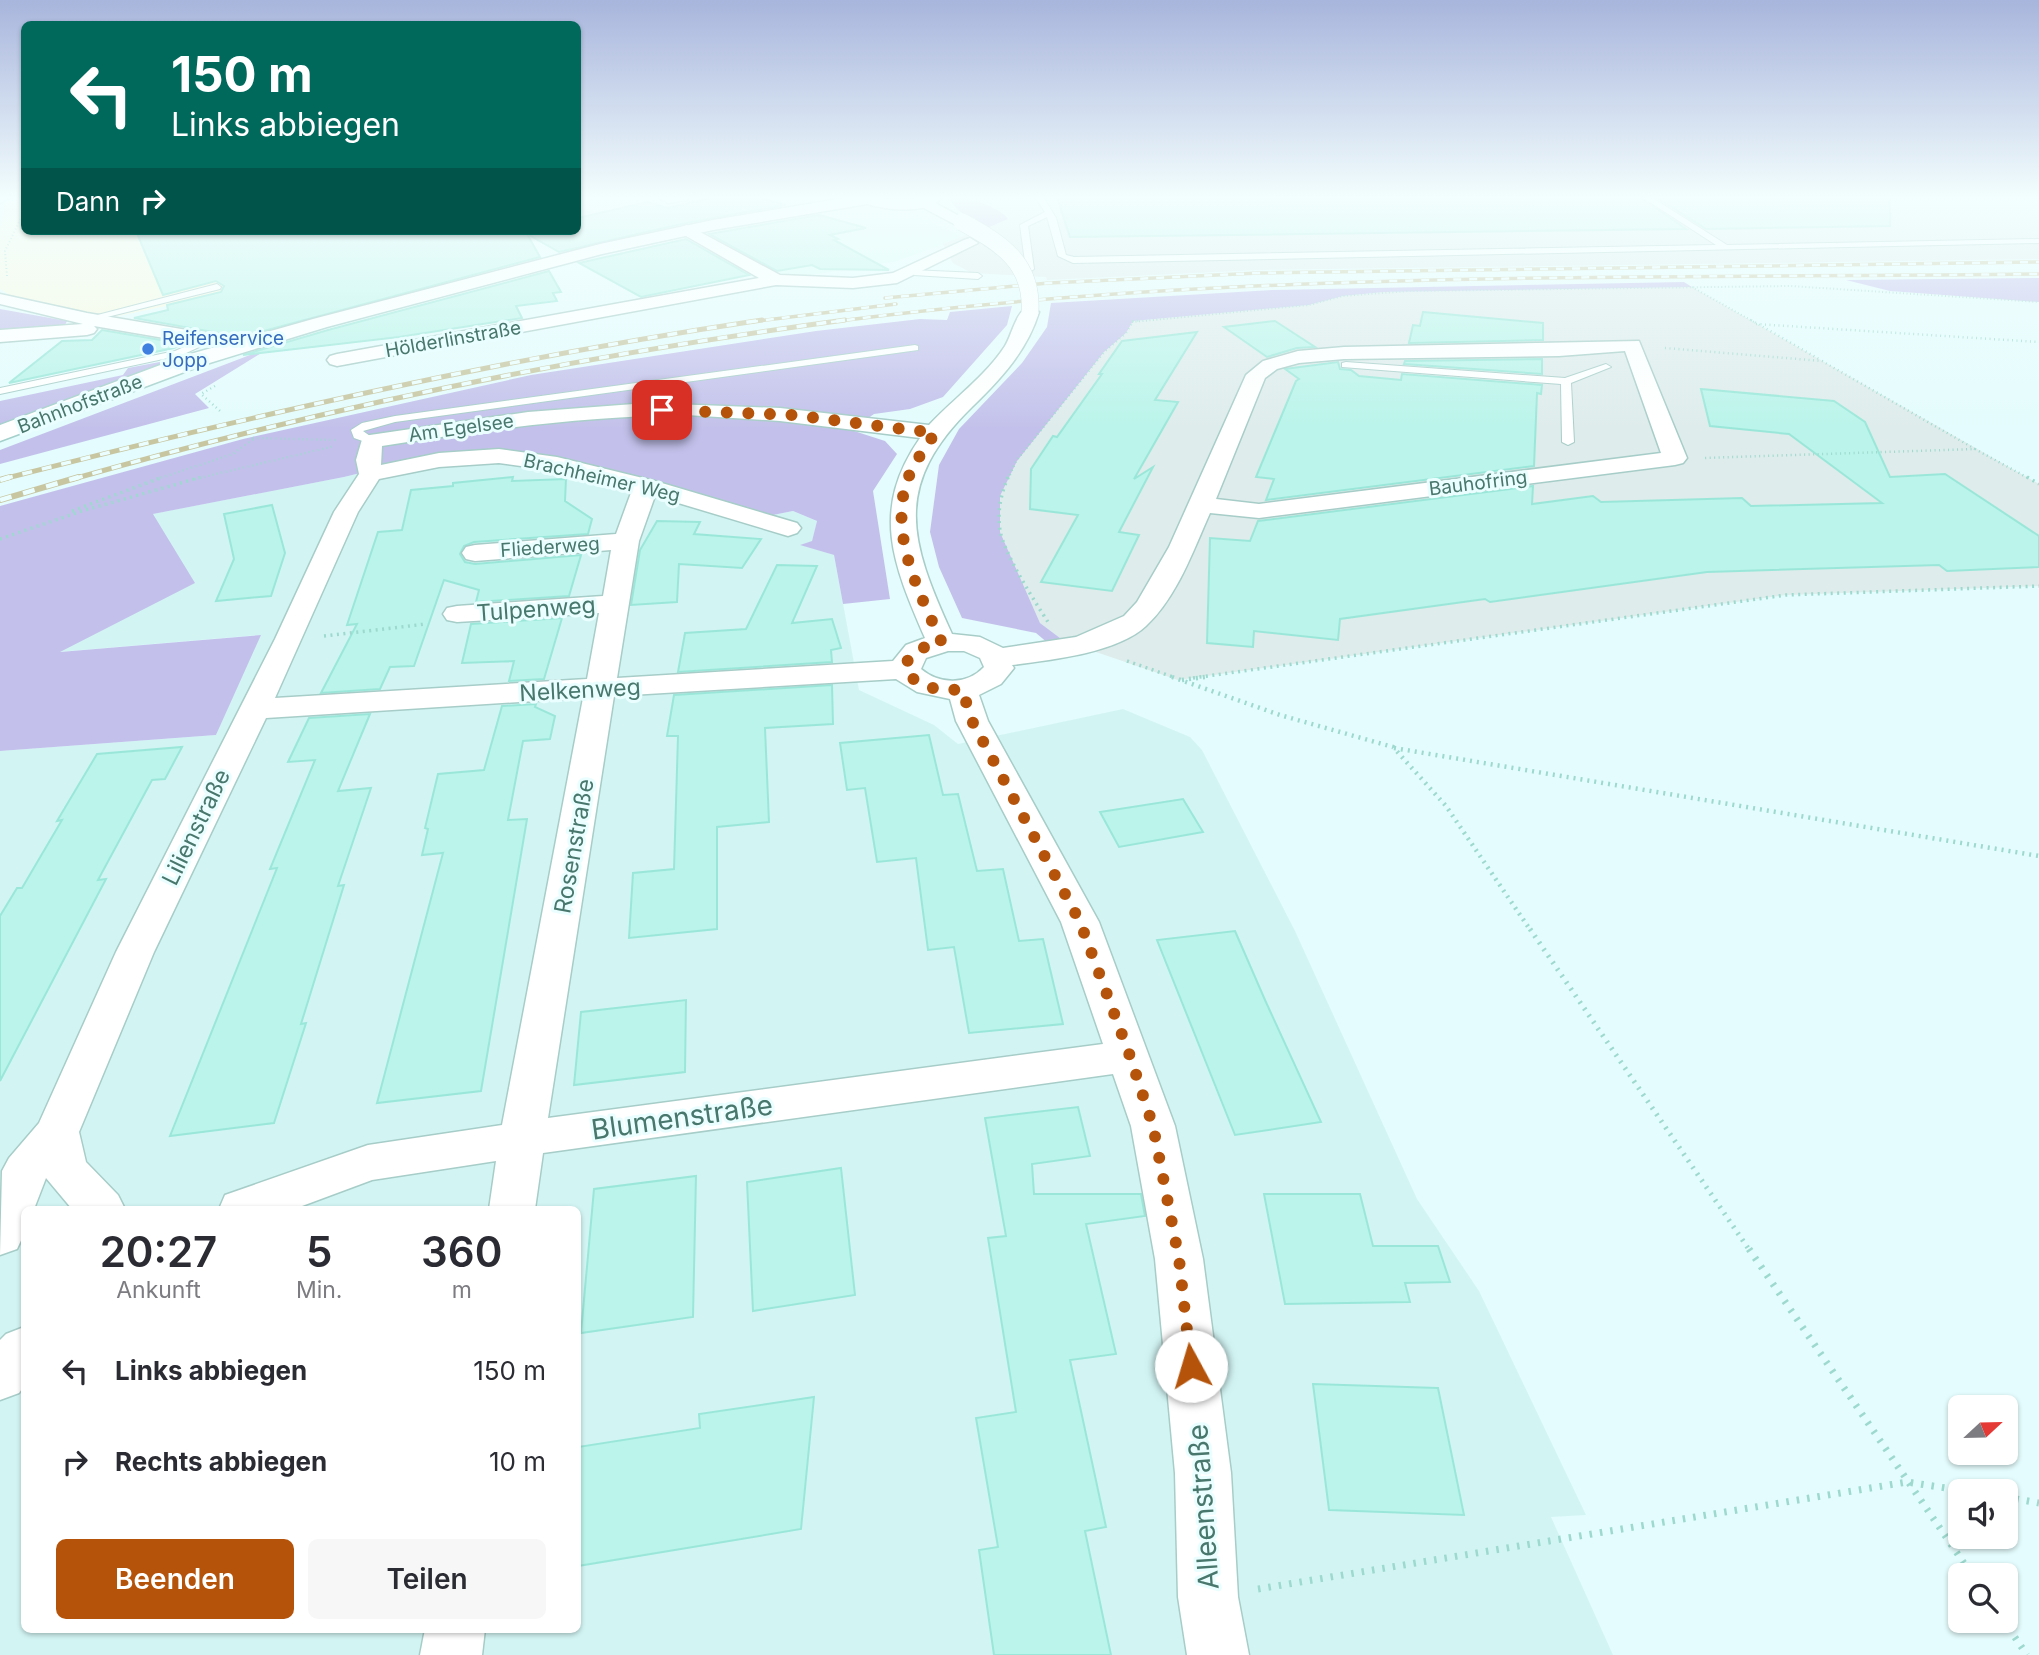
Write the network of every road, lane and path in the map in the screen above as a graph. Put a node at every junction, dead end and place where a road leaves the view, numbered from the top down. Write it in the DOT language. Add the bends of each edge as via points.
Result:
graph roads {
  1 [pos="502,274"];
  2 [pos="766,274"];
  3 [pos="908,274"];
  4 [pos="950,274"];
  5 [pos="1026,274"];
  6 [pos="978,276"];
  7 [pos="776,280"];
  8 [pos="217,287"];
  9 [pos="1692,287"];
  10 [pos="0,299"];
  11 [pos="2039,302"];
  12 [pos="87,318"];
  13 [pos="1756,324"];
  14 [pos="138,326"];
  15 [pos="0,336"];
  16 [pos="211,338"];
  17 [pos="2039,342"];
  18 [pos="240,345"];
  19 [pos="1632,345"];
  20 [pos="915,348"];
  21 [pos="1559,350"];
  22 [pos="337,360"];
  23 [pos="1822,361"];
  24 [pos="1346,365"];
  25 [pos="1606,367"];
  26 [pos="1566,381"];
  27 [pos="1646,382"];
  28 [pos="0,391"];
  29 [pos="935,433"];
  30 [pos="0,434"];
  31 [pos="291,440"];
  32 [pos="1568,442"];
  33 [pos="1975,449"];
  34 [pos="371,458"];
  35 [pos="1675,458"];
  36 [pos="2039,484"];
  37 [pos="646,486"];
  38 [pos="1199,505"];
  39 [pos="55,518"];
  40 [pos="788,528"];
  41 [pos="0,539"];
  42 [pos="626,541"];
  43 [pos="475,553"];
  44 [pos="2039,586"];
  45 [pos="615,604"];
  46 [pos="457,614"];
  47 [pos="314,637"];
  48 [pos="942,643"];
  49 [pos="1083,644"];
  50 [pos="996,658"];
  51 [pos="906,669"];
  52 [pos="1178,680"];
  53 [pos="602,689"];
  54 [pos="962,689"];
  55 [pos="254,709"];
  56 [pos="1393,747"];
  57 [pos="2039,856"];
  58 [pos="1130,1056"];
  59 [pos="57,1132"];
  60 [pos="522,1139"];
  61 [pos="98,1206"];
  62 [pos="250,1206"];
  63 [pos="512,1206"];
  64 [pos="0,1235"];
  65 [pos="21,1353"];
  66 [pos="0,1376"];
  67 [pos="1907,1482"];
  68 [pos="1948,1488"];
  69 [pos="2018,1499"];
  70 [pos="2039,1503"];
  71 [pos="1964,1563"];
  72 [pos="1208,1597"];
  73 [pos="454,1633"];
  74 [pos="2012,1633"];
  75 [pos="451,1655"];
  76 [pos="1218,1655"];
  77 [pos="2027,1655"];
  1 -- 18 [label="main road, Bahnhofstraße"];
  2 -- 7 [label="street, Hölderlinstraße"];
  3 -- 7 [label="street, Hölderlinstraße" via="864,283"];
  4 -- 6 [label="lane"];
  5 -- 29 [label="street, bridge" via="1031,292 1026,329 1012,353"];
  7 -- 22 [label="street, Hölderlinstraße"];
  8 -- 12 [label="lane"];
  9 -- 11 [label="path" via="1790,286"];
  9 -- 13 [label="path"];
  9 -- 49 [label="path" via="1384,292 1309,305 1133,321 1017,461 1000,496 1000,532 1029,593 1053,628"];
  10 -- 12 [label="street"];
  12 -- 14 [label="street"];
  13 -- 17 [label="path"];
  13 -- 23 [label="path"];
  14 -- 15 [label="street"];
  14 -- 16 [label="street"];
  16 -- 18 [label="street"];
  16 -- 28 [label="lane" via="178,353"];
  18 -- 30 [label="main road, Bahnhofstraße"];
  19 -- 21 [label="street"];
  19 -- 23 [label="path"];
  19 -- 27 [label="street"];
  20 -- 34 [label="lane" via="395,419 357,430"];
  21 -- 25 [label="street"];
  21 -- 38 [label="street" via="1344,353 1270,365 1256,376"];
  23 -- 33 [label="path"];
  24 -- 26 [label="lane"];
  25 -- 26 [label="lane"];
  25 -- 27 [label="street"];
  26 -- 32 [label="lane"];
  27 -- 35 [label="street"];
  29 -- 34 [label="street, Am Egelsee" via="793,415 685,409 468,426"];
  29 -- 48 [label="street" via="914,465 904,491 902,518 907,560"];
  31 -- 39 [label="path" via="252,438 233,454"];
  33 -- 35 [label="path"];
  33 -- 36 [label="path"];
  34 -- 37 [label="street, Brachheimer Weg" via="499,456 557,464"];
  34 -- 39 [label="path" via="343,445"];
  34 -- 55 [label="street, Lilienstraße"];
  35 -- 38 [label="street, Bauhofring" via="1259,511"];
  37 -- 40 [label="street, Brachheimer Weg"];
  37 -- 42 [label="street, Rosenstraße"];
  38 -- 49 [label="street" via="1152,604 1137,621 1111,636"];
  39 -- 41 [label="path"];
  42 -- 43 [label="street, Fliederweg"];
  42 -- 45 [label="street, Rosenstraße"];
  44 -- 52 [label="path" via="1786,595"];
  45 -- 46 [label="street, Tulpenweg"];
  45 -- 53 [label="street, Rosenstraße"];
  46 -- 47 [label="path" via="419,626"];
  48 -- 50 [label="street" via="970,643"];
  48 -- 51 [label="street" via="917,650"];
  49 -- 50 [label="street"];
  49 -- 52 [label="path"];
  50 -- 54 [label="street" via="999,668 994,676"];
  51 -- 53 [label="street, Nelkenweg"];
  51 -- 54 [label="street" via="924,685"];
  52 -- 56 [label="path"];
  53 -- 55 [label="street, Nelkenweg"];
  53 -- 60 [label="street, Rosenstraße"];
  54 -- 58 [label="street, Alleenstraße" via="972,721 1080,922"];
  55 -- 59 [label="street, Lilienstraße" via="135,952"];
  56 -- 57 [label="path"];
  56 -- 67 [label="path" via="1446,806"];
  58 -- 60 [label="street, Blumenstraße"];
  58 -- 72 [label="street, Alleenstraße" via="1153,1126 1179,1259 1203,1473"];
  59 -- 61 [label="street" via="65,1170"];
  59 -- 64 [label="street, Lilienstraße" via="25,1171"];
  60 -- 62 [label="street, Blumenstraße" via="368,1163"];
  60 -- 63 [label="street, Rosenstraße"];
  65 -- 66 [label="street"];
  67 -- 68 [label="path"];
  67 -- 71 [label="path"];
  67 -- 72 [label="path"];
  69 -- 70 [label="path"];
  72 -- 76 [label="street, Alleenstraße"];
  73 -- 75 [label="street"];
  74 -- 77 [label="path"];
}
